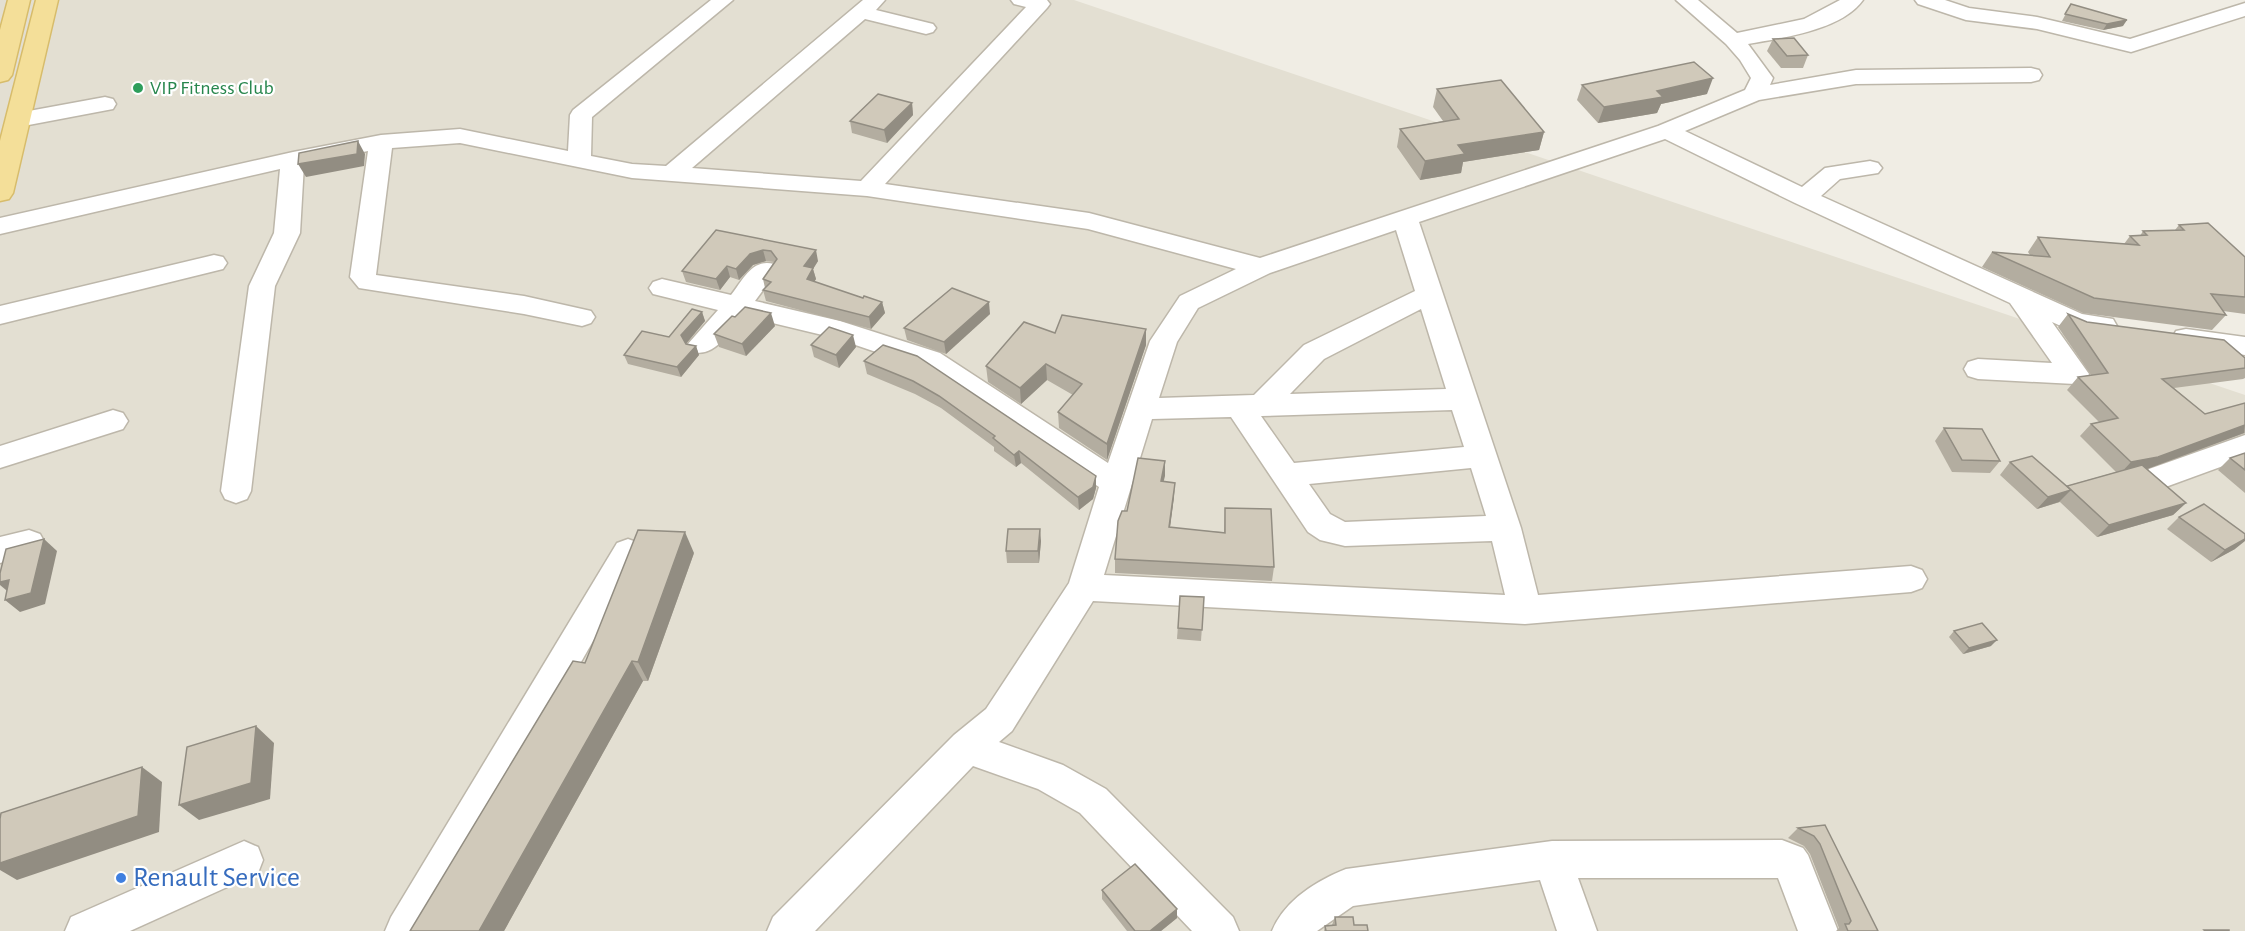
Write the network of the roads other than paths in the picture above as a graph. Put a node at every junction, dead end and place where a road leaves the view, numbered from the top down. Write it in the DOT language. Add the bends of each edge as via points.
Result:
graph roads {
  1 [pos="19,0"];
  2 [pos="47,0"];
  3 [pos="723,0"];
  4 [pos="1021,0"];
  5 [pos="1686,0"];
  6 [pos="1853,0"];
  7 [pos="1925,0"];
  8 [pos="868,6"];
  9 [pos="2245,9"];
  10 [pos="926,28"];
  11 [pos="1733,40"];
  12 [pos="0,75"];
  13 [pos="2031,75"];
  14 [pos="1754,93"];
  15 [pos="105,104"];
  16 [pos="18,120"];
  17 [pos="1666,131"];
  18 [pos="381,142"];
  19 [pos="293,159"];
  20 [pos="579,159"];
  21 [pos="1870,168"];
  22 [pos="673,173"];
  23 [pos="867,189"];
  24 [pos="0,193"];
  25 [pos="1804,198"];
  26 [pos="1406,218"];
  27 [pos="0,226"];
  28 [pos="214,263"];
  29 [pos="1261,267"];
  30 [pos="765,270"];
  31 [pos="662,288"];
  32 [pos="1430,294"];
  33 [pos="2018,296"];
  34 [pos="737,306"];
  35 [pos="0,315"];
  36 [pos="582,317"];
  37 [pos="2122,329"];
  38 [pos="2167,335"];
  39 [pos="701,345"];
  40 [pos="2245,346"];
  41 [pos="1978,369"];
  42 [pos="1464,399"];
  43 [pos="1251,406"];
  44 [pos="1141,409"];
  45 [pos="113,422"];
  46 [pos="2245,446"];
  47 [pos="1482,456"];
  48 [pos="0,457"];
  49 [pos="1286,475"];
  50 [pos="2160,477"];
  51 [pos="1116,483"];
  52 [pos="236,490"];
  53 [pos="1505,528"];
  54 [pos="628,552"];
  55 [pos="1911,579"];
  56 [pos="1084,587"];
  57 [pos="1525,610"];
  58 [pos="967,747"];
  59 [pos="244,860"];
  60 [pos="1552,860"];
  61 [pos="85,931"];
  62 [pos="405,931"];
  63 [pos="787,931"];
  64 [pos="1219,931"];
  65 [pos="1292,931"];
  66 [pos="1577,931"];
  67 [pos="1818,931"];
  1 -- 12 [label="main road"];
  2 -- 16 [label="main road"];
  3 -- 20 [label="street" via="581,115"];
  4 -- 23 [label="street" via="1040,4"];
  5 -- 11 [label="street"];
  6 -- 11 [label="street" via="1824,20"];
  7 -- 9 [label="street" via="1966,14 2037,23 2131,46"];
  8 -- 10 [label="street"];
  8 -- 22 [label="street"];
  11 -- 14 [label="street" via="1749,56 1762,78"];
  13 -- 14 [label="street" via="1856,77"];
  14 -- 17 [label="street"];
  15 -- 16 [label="street"];
  16 -- 24 [label="main road"];
  17 -- 25 [label="street"];
  17 -- 26 [label="street"];
  18 -- 19 [label="street"];
  18 -- 20 [label="street" via="460,136"];
  18 -- 36 [label="street" via="363,277 368,282"];
  19 -- 27 [label="street"];
  19 -- 52 [label="street" via="287,233 262,286"];
  20 -- 22 [label="street" via="632,171"];
  21 -- 25 [label="street" via="1833,173"];
  22 -- 23 [label="street"];
  23 -- 29 [label="street" via="1089,221"];
  25 -- 33 [label="street"];
  26 -- 29 [label="street"];
  26 -- 32 [label="street"];
  28 -- 35 [label="street"];
  29 -- 44 [label="street" via="1190,302 1164,341"];
  30 -- 34 [label="street"];
  31 -- 34 [label="street"];
  32 -- 42 [label="street"];
  32 -- 43 [label="street" via="1314,352"];
  33 -- 37 [label="street" via="2077,323"];
  33 -- 41 [label="street" via="2074,374"];
  34 -- 39 [label="street"];
  34 -- 51 [label="street" via="840,330 930,360"];
  38 -- 40 [label="street"];
  42 -- 43 [label="street"];
  42 -- 47 [label="street"];
  43 -- 44 [label="street"];
  43 -- 49 [label="street"];
  44 -- 51 [label="street"];
  45 -- 48 [label="street"];
  46 -- 50 [label="street"];
  47 -- 49 [label="street"];
  47 -- 53 [label="street"];
  49 -- 53 [label="street" via="1319,523 1331,531 1345,534"];
  51 -- 56 [label="street"];
  53 -- 57 [label="street"];
  54 -- 62 [label="street"];
  55 -- 57 [label="street"];
  56 -- 57 [label="street"];
  56 -- 58 [label="street" via="999,720"];
  58 -- 63 [label="street"];
  58 -- 64 [label="street" via="1050,777 1093,801"];
  59 -- 61 [label="street"];
  60 -- 65 [label="street" via="1346,888 1304,916"];
  60 -- 66 [label="street"];
  60 -- 67 [label="street" via="1782,859 1794,868"];
}
